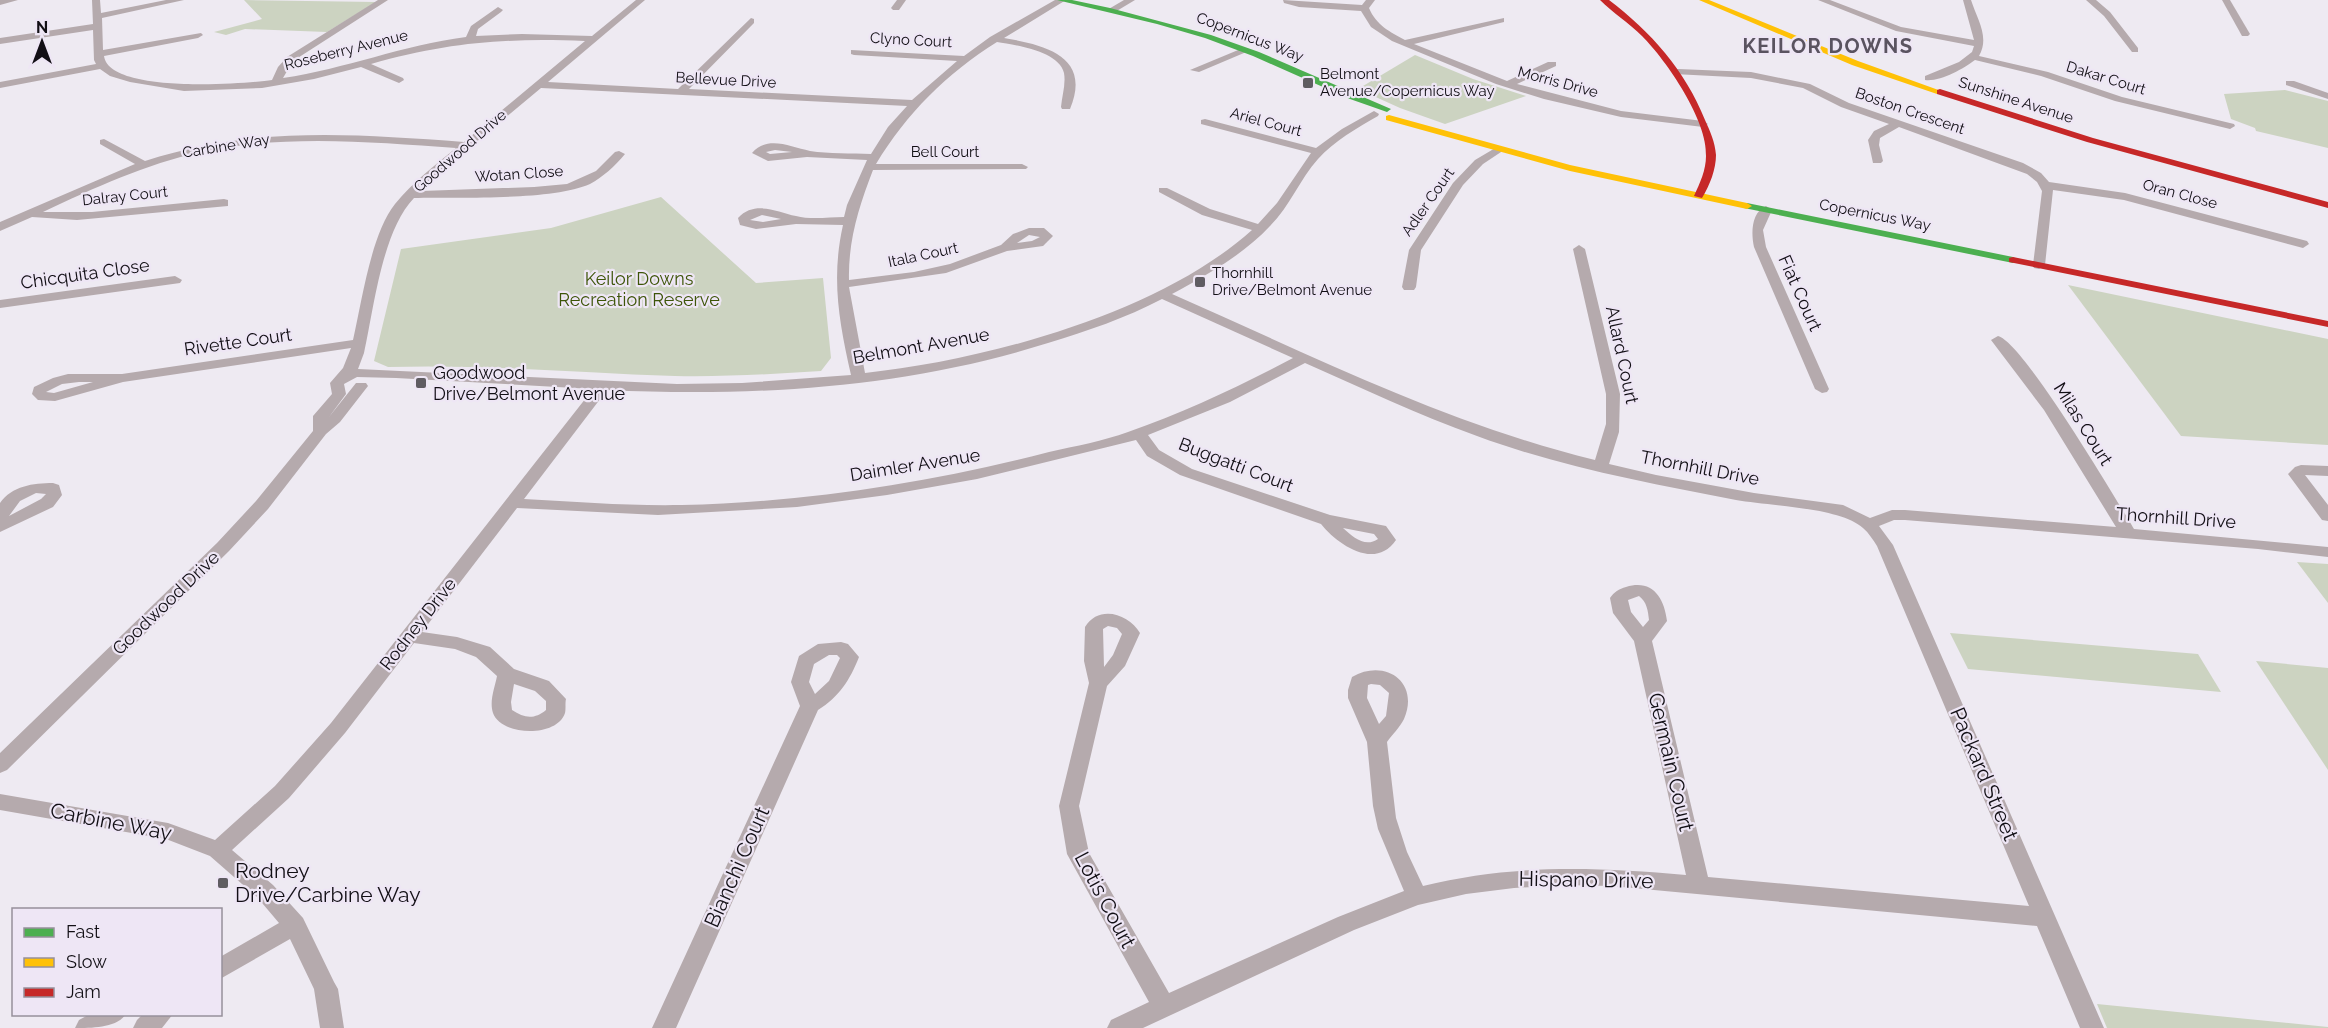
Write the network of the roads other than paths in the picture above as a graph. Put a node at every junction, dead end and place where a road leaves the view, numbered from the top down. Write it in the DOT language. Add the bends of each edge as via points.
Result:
graph roads {
  1 [pos="14,0"];
  2 [pos="96,0"];
  3 [pos="180,0"];
  4 [pos="384,0"];
  5 [pos="641,0"];
  6 [pos="1062,0"];
  7 [pos="1131,0"];
  8 [pos="1604,0"];
  9 [pos="1703,0"];
  10 [pos="1728,0"];
  11 [pos="1822,0"];
  12 [pos="1967,0"];
  13 [pos="2090,0"];
  14 [pos="2226,0"];
  15 [pos="0,2"];
  16 [pos="1292,4"];
  17 [pos="1367,4"];
  18 [pos="498,10"];
  19 [pos="1112,10"];
  20 [pos="762,20"];
  21 [pos="1501,20"];
  22 [pos="98,21"];
  23 [pos="2245,34"];
  24 [pos="198,35"];
  25 [pos="470,39"];
  26 [pos="595,39"];
  27 [pos="993,39"];
  28 [pos="0,41"];
  29 [pos="1404,43"];
  30 [pos="1980,44"];
  31 [pos="1246,50"];
  32 [pos="2135,50"];
  33 [pos="855,52"];
  34 [pos="99,54"];
  35 [pos="1973,57"];
  36 [pos="965,59"];
  37 [pos="361,63"];
  38 [pos="1552,64"];
  39 [pos="102,66"];
  40 [pos="1195,70"];
  41 [pos="1678,72"];
  42 [pos="1934,74"];
  43 [pos="400,80"];
  44 [pos="278,81"];
  45 [pos="2290,83"];
  46 [pos="1508,84"];
  47 [pos="0,85"];
  48 [pos="537,85"];
  49 [pos="679,93"];
  50 [pos="2328,96"];
  51 [pos="914,104"];
  52 [pos="1066,107"];
  53 [pos="1385,114"];
  54 [pos="2024,114"];
  55 [pos="1205,122"];
  56 [pos="1703,124"];
  57 [pos="1898,124"];
  58 [pos="2230,126"];
  59 [pos="104,142"];
  60 [pos="466,145"];
  61 [pos="1497,150"];
  62 [pos="1319,152"];
  63 [pos="619,154"];
  64 [pos="807,154"];
  65 [pos="1877,161"];
  66 [pos="870,162"];
  67 [pos="142,164"];
  68 [pos="1022,167"];
  69 [pos="2046,184"];
  70 [pos="1163,190"];
  71 [pos="2328,192"];
  72 [pos="410,195"];
  73 [pos="1699,196"];
  74 [pos="226,203"];
  75 [pos="2328,205"];
  76 [pos="1766,210"];
  77 [pos="30,213"];
  78 [pos="794,220"];
  79 [pos="850,221"];
  80 [pos="0,227"];
  81 [pos="1261,229"];
  82 [pos="2303,244"];
  83 [pos="1006,247"];
  84 [pos="1579,249"];
  85 [pos="2039,265"];
  86 [pos="178,280"];
  87 [pos="844,284"];
  88 [pos="1409,287"];
  89 [pos="1162,294"];
  90 [pos="0,304"];
  91 [pos="2328,324"];
  92 [pos="1998,340"];
  93 [pos="358,348"];
  94 [pos="1305,357"];
  95 [pos="122,378"];
  96 [pos="859,378"];
  97 [pos="363,380"];
  98 [pos="341,383"];
  99 [pos="604,384"];
  100 [pos="1822,389"];
  101 [pos="321,431"];
  102 [pos="1139,434"];
  103 [pos="1600,468"];
  104 [pos="2328,471"];
  105 [pos="511,503"];
  106 [pos="2328,516"];
  107 [pos="0,518"];
  108 [pos="1328,520"];
  109 [pos="1869,524"];
  110 [pos="0,527"];
  111 [pos="2129,534"];
  112 [pos="2328,552"];
  113 [pos="409,636"];
  114 [pos="1642,640"];
  115 [pos="507,674"];
  116 [pos="1098,684"];
  117 [pos="810,706"];
  118 [pos="1377,740"];
  119 [pos="0,765"];
  120 [pos="0,802"];
  121 [pos="218,850"];
  122 [pos="1699,885"];
  123 [pos="1417,896"];
  124 [pos="2045,917"];
  125 [pos="295,925"];
  126 [pos="222,968"];
  127 [pos="1163,1005"];
  128 [pos="110,1016"];
  129 [pos="159,1016"];
  130 [pos="87,1028"];
  131 [pos="145,1028"];
  132 [pos="332,1028"];
  133 [pos="664,1028"];
  134 [pos="1119,1028"];
  135 [pos="2092,1028"];
  1 -- 15 [label="street"];
  2 -- 22 [label="street"];
  3 -- 22 [label="street"];
  4 -- 44 [label="street" via="290,59"];
  5 -- 26 [label="street, Goodwood Drive"];
  6 -- 19 [label="street, Copernicus Way"];
  6 -- 27 [label="street"];
  7 -- 19 [label="street"];
  8 -- 41 [label="street" via="1642,30"];
  9 -- 54 [label="street, Sunshine Avenue" via="1841,57"];
  10 -- 42 [label="street, Sunshine Avenue" via="1827,41"];
  11 -- 30 [label="street" via="1899,28"];
  12 -- 30 [label="street"];
  13 -- 32 [label="street" via="2108,14"];
  14 -- 23 [label="street"];
  16 -- 17 [label="street"];
  17 -- 29 [label="street, Morris Drive" via="1370,21"];
  18 -- 25 [label="street" via="474,28"];
  19 -- 31 [label="street, Copernicus Way"];
  20 -- 49 [label="street" via="746,20"];
  21 -- 29 [label="street"];
  22 -- 28 [label="street"];
  22 -- 34 [label="street"];
  24 -- 34 [label="street"];
  25 -- 26 [label="street, Roseberry Avenue"];
  25 -- 37 [label="street, Roseberry Avenue"];
  26 -- 48 [label="street, Goodwood Drive"];
  27 -- 36 [label="street"];
  27 -- 52 [label="street" via="1041,49 1060,59 1069,76"];
  29 -- 46 [label="street, Morris Drive"];
  30 -- 35 [label="street"];
  31 -- 40 [label="street"];
  31 -- 53 [label="street, Copernicus Way"];
  33 -- 36 [label="street, Clyno Court"];
  34 -- 39 [label="street"];
  35 -- 42 [label="street"];
  35 -- 58 [label="street, Dakar Court"];
  36 -- 51 [label="street"];
  37 -- 43 [label="street"];
  37 -- 44 [label="street, Roseberry Avenue"];
  38 -- 46 [label="street"];
  39 -- 44 [label="street, Roseberry Avenue" via="120,76 167,86 215,87"];
  39 -- 47 [label="street"];
  41 -- 56 [label="street"];
  41 -- 57 [label="street, Boston Crescent" via="1751,75 1791,82"];
  42 -- 54 [label="street, Sunshine Avenue"];
  42 -- 54 [label="street" via="1928,83 1935,87"];
  45 -- 50 [label="street"];
  46 -- 56 [label="street, Morris Drive" via="1610,111"];
  48 -- 49 [label="street, Bellevue Drive"];
  48 -- 60 [label="street, Goodwood Drive"];
  49 -- 51 [label="street, Bellevue Drive"];
  51 -- 66 [label="street"];
  53 -- 61 [label="street, Copernicus Way"];
  53 -- 62 [label="street, Belmont Avenue" via="1353,128"];
  54 -- 71 [label="street, Sunshine Avenue"];
  54 -- 75 [label="street" via="2120,141 2131,147 2132,152"];
  55 -- 62 [label="street, Ariel Court"];
  56 -- 73 [label="street" via="1710,160"];
  57 -- 65 [label="street" via="1871,141"];
  57 -- 69 [label="street, Boston Crescent" via="2019,165"];
  59 -- 67 [label="street"];
  60 -- 67 [label="street, Carbine Way" via="279,138 200,148"];
  60 -- 72 [label="street, Goodwood Drive"];
  61 -- 73 [label="street, Copernicus Way"];
  61 -- 88 [label="street, Adler Court" via="1459,183 1415,250"];
  62 -- 81 [label="street, Belmont Avenue"];
  63 -- 72 [label="street, Wotan Close" via="600,173 568,187"];
  64 -- 66 [label="street, Bell Court"];
  66 -- 68 [label="street, Bell Court"];
  66 -- 79 [label="street"];
  67 -- 77 [label="street, Carbine Way"];
  69 -- 82 [label="street, Oran Close" via="2125,197"];
  69 -- 85 [label="street"];
  70 -- 81 [label="street" via="1206,212"];
  72 -- 93 [label="street, Goodwood Drive" via="387,229"];
  73 -- 76 [label="street, Copernicus Way"];
  74 -- 77 [label="street, Dalray Court" via="77,218"];
  76 -- 85 [label="street, Copernicus Way"];
  76 -- 100 [label="street, Fiat Court" via="1757,230 1760,247"];
  77 -- 80 [label="street, Carbine Way"];
  78 -- 79 [label="street"];
  79 -- 87 [label="street" via="843,252"];
  81 -- 89 [label="street, Belmont Avenue" via="1210,267"];
  83 -- 87 [label="street, Itala Court" via="956,266 907,277"];
  84 -- 103 [label="street, Allard Court" via="1616,418"];
  85 -- 91 [label="street, Copernicus Way"];
  86 -- 90 [label="street, Chicquita Close"];
  87 -- 96 [label="street" via="846,318"];
  89 -- 94 [label="street, Thornhill Drive"];
  89 -- 96 [label="street, Belmont Avenue" via="1101,320 1026,344 948,364"];
  92 -- 111 [label="street, Milas Court" via="2042,393"];
  93 -- 95 [label="street, Rivette Court"];
  93 -- 97 [label="street"];
  93 -- 98 [label="street, Goodwood Drive"];
  94 -- 102 [label="street, Daimler Avenue" via="1252,385"];
  94 -- 103 [label="street, Thornhill Drive" via="1484,433"];
  96 -- 99 [label="street, Belmont Avenue" via="728,388"];
  97 -- 98 [label="street, Belmont Avenue" via="346,389"];
  97 -- 99 [label="street, Belmont Avenue" via="486,377"];
  97 -- 101 [label="street, Goodwood Drive" via="335,419"];
  98 -- 101 [label="street, Goodwood Drive" via="335,401 321,416"];
  99 -- 105 [label="street, Rodney Drive"];
  101 -- 119 [label="street, Goodwood Drive" via="284,480 223,547"];
  102 -- 105 [label="street, Daimler Avenue" via="950,481 860,495 705,509"];
  102 -- 108 [label="street, Buggatti Court" via="1153,453 1186,472"];
  103 -- 109 [label="street, Thornhill Drive" via="1688,487 1843,510"];
  104 -- 106 [label="street" via="2301,470 2296,474"];
  105 -- 113 [label="street, Rodney Drive"];
  107 -- 110 [label="street" via="14,496 37,487 53,488 54,495 47,503"];
  109 -- 111 [label="street, Thornhill Drive" via="1892,515 1905,515"];
  109 -- 124 [label="street, Packard Street" via="1885,545"];
  111 -- 112 [label="street, Thornhill Drive"];
  113 -- 115 [label="street" via="457,643 483,652"];
  113 -- 121 [label="street, Rodney Drive" via="338,728 282,792"];
  114 -- 122 [label="street, Germain Court"];
  116 -- 127 [label="street, Lotis Court" via="1069,806 1078,854"];
  117 -- 133 [label="street, Bianchi Court"];
  118 -- 123 [label="street" via="1387,824"];
  120 -- 121 [label="street, Carbine Way" via="168,831"];
  121 -- 125 [label="street, Carbine Way" via="265,891"];
  122 -- 123 [label="street, Hispano Drive" via="1551,876 1478,883"];
  122 -- 124 [label="street, Hispano Drive"];
  123 -- 127 [label="street, Hispano Drive"];
  124 -- 135 [label="street, Packard Street"];
  125 -- 126 [label="street"];
  125 -- 132 [label="street, Carbine Way" via="326,989"];
  127 -- 134 [label="street, Hispano Drive"];
  128 -- 130 [label="street"];
  129 -- 131 [label="street"];
}
